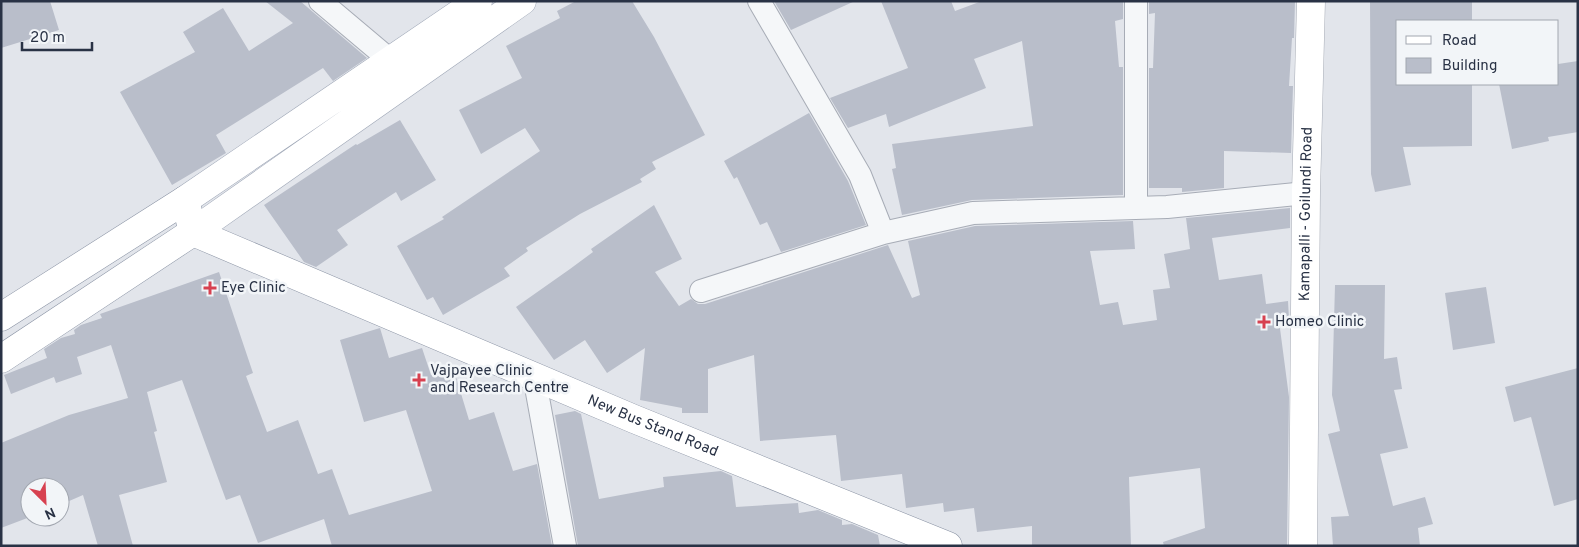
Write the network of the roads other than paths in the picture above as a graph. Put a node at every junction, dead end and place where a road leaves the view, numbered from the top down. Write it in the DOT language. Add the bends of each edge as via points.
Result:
graph roads {
  1 [pos="320,1"];
  2 [pos="478,1"];
  3 [pos="522,1"];
  4 [pos="759,1"];
  5 [pos="1136,1"];
  6 [pos="1311,1"];
  7 [pos="392,62"];
  8 [pos="413,79"];
  9 [pos="1306,193"];
  10 [pos="185,200"];
  11 [pos="1136,208"];
  12 [pos="193,232"];
  13 [pos="883,233"];
  14 [pos="701,291"];
  15 [pos="1,318"];
  16 [pos="1,360"];
  17 [pos="534,376"];
  18 [pos="565,546"];
  19 [pos="948,546"];
  20 [pos="1303,546"];
  1 -- 7 [label="street"];
  2 -- 7 [label="main road"];
  3 -- 8 [label="main road"];
  4 -- 13 [label="street" via="860,176"];
  5 -- 11 [label="street"];
  6 -- 9 [label="main road, Kamapalli - Goilundi Road"];
  7 -- 8 [label="street"];
  7 -- 10 [label="main road"];
  8 -- 12 [label="main road"];
  9 -- 11 [label="street"];
  9 -- 20 [label="main road, Kamapalli - Goilundi Road"];
  10 -- 12 [label="main road"];
  10 -- 15 [label="main road"];
  11 -- 13 [label="street" via="973,213"];
  12 -- 16 [label="main road"];
  12 -- 17 [label="main road, New Bus Stand Road"];
  13 -- 14 [label="street"];
  17 -- 18 [label="street"];
  17 -- 19 [label="main road, New Bus Stand Road"];
}
